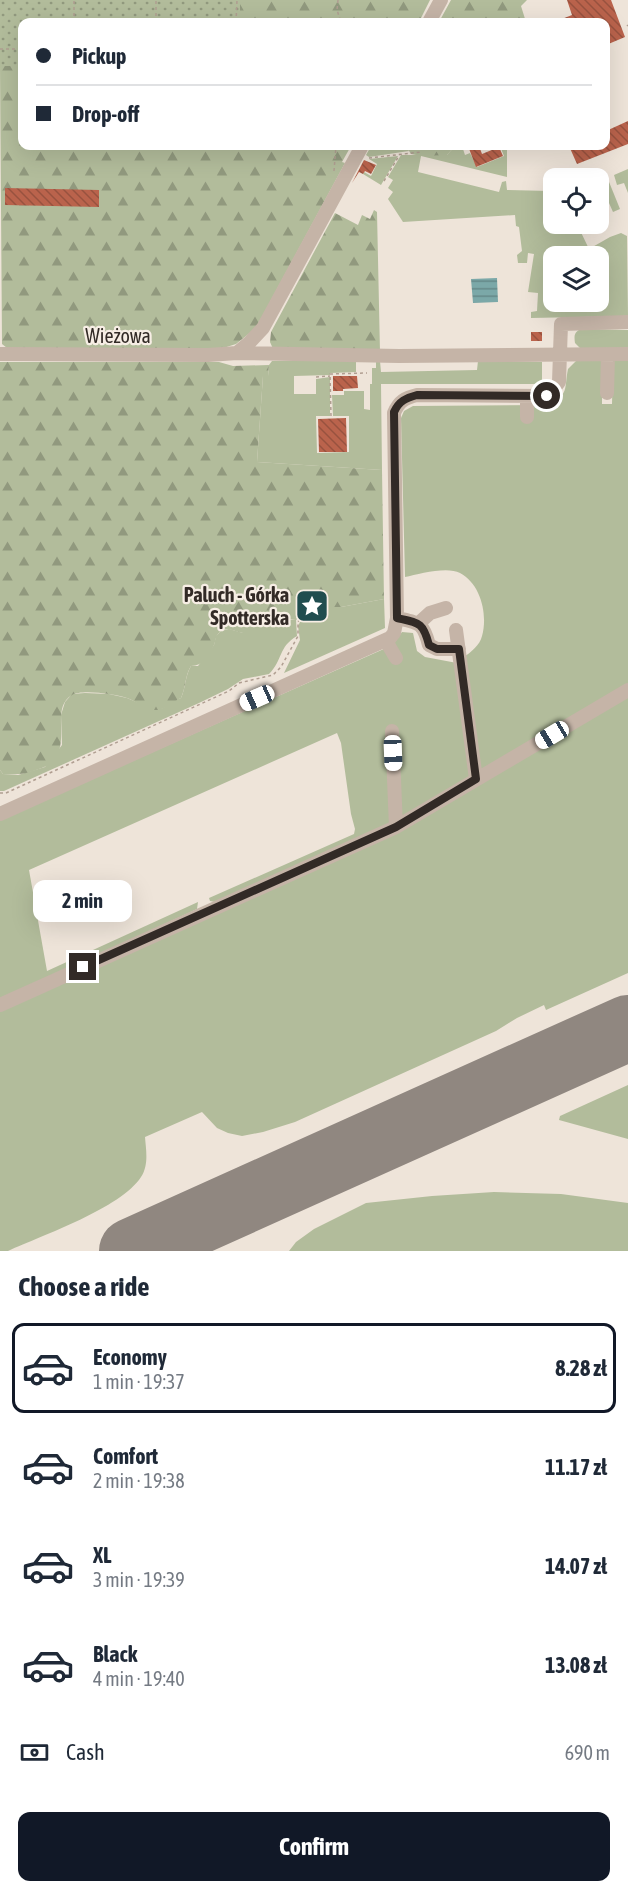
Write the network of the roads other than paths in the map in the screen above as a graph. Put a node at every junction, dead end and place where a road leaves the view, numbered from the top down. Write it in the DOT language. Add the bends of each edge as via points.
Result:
graph roads {
  1 [pos="441,0"];
  2 [pos="431,18"];
  3 [pos="362,151"];
  4 [pos="628,322"];
  5 [pos="237,353"];
  6 [pos="0,354"];
  7 [pos="560,354"];
  8 [pos="628,354"];
  9 [pos="608,355"];
  10 [pos="607,393"];
  11 [pos="527,396"];
  12 [pos="527,417"];
  13 [pos="446,608"];
  14 [pos="397,618"];
  15 [pos="419,623"];
  16 [pos="456,630"];
  17 [pos="386,640"];
  18 [pos="459,649"];
  19 [pos="396,658"];
  20 [pos="628,690"];
  21 [pos="392,731"];
  22 [pos="476,779"];
  23 [pos="0,814"];
  24 [pos="396,827"];
  25 [pos="0,1005"];
  1 -- 2 [label="lane"];
  3 -- 5 [label="lane" via="263,328"];
  4 -- 7 [label="lane" via="561,324"];
  5 -- 6 [label="lane, Wieżowa"];
  5 -- 7 [label="lane, Wieżowa"];
  7 -- 9 [label="lane, Wieżowa"];
  7 -- 11 [label="lane" via="559,382 551,393"];
  8 -- 9 [label="lane, Wieżowa"];
  9 -- 10 [label="lane"];
  11 -- 12 [label="lane"];
  11 -- 14 [label="lane" via="417,395 398,405 394,412"];
  13 -- 15 [label="lane" via="430,613"];
  14 -- 15 [label="lane"];
  14 -- 17 [label="lane" via="394,633"];
  15 -- 18 [label="lane" via="426,631 429,645"];
  16 -- 18 [label="lane"];
  17 -- 19 [label="lane"];
  17 -- 23 [label="lane"];
  18 -- 22 [label="lane"];
  20 -- 22 [label="lane"];
  21 -- 24 [label="lane"];
  22 -- 24 [label="lane"];
  24 -- 25 [label="lane"];
}
